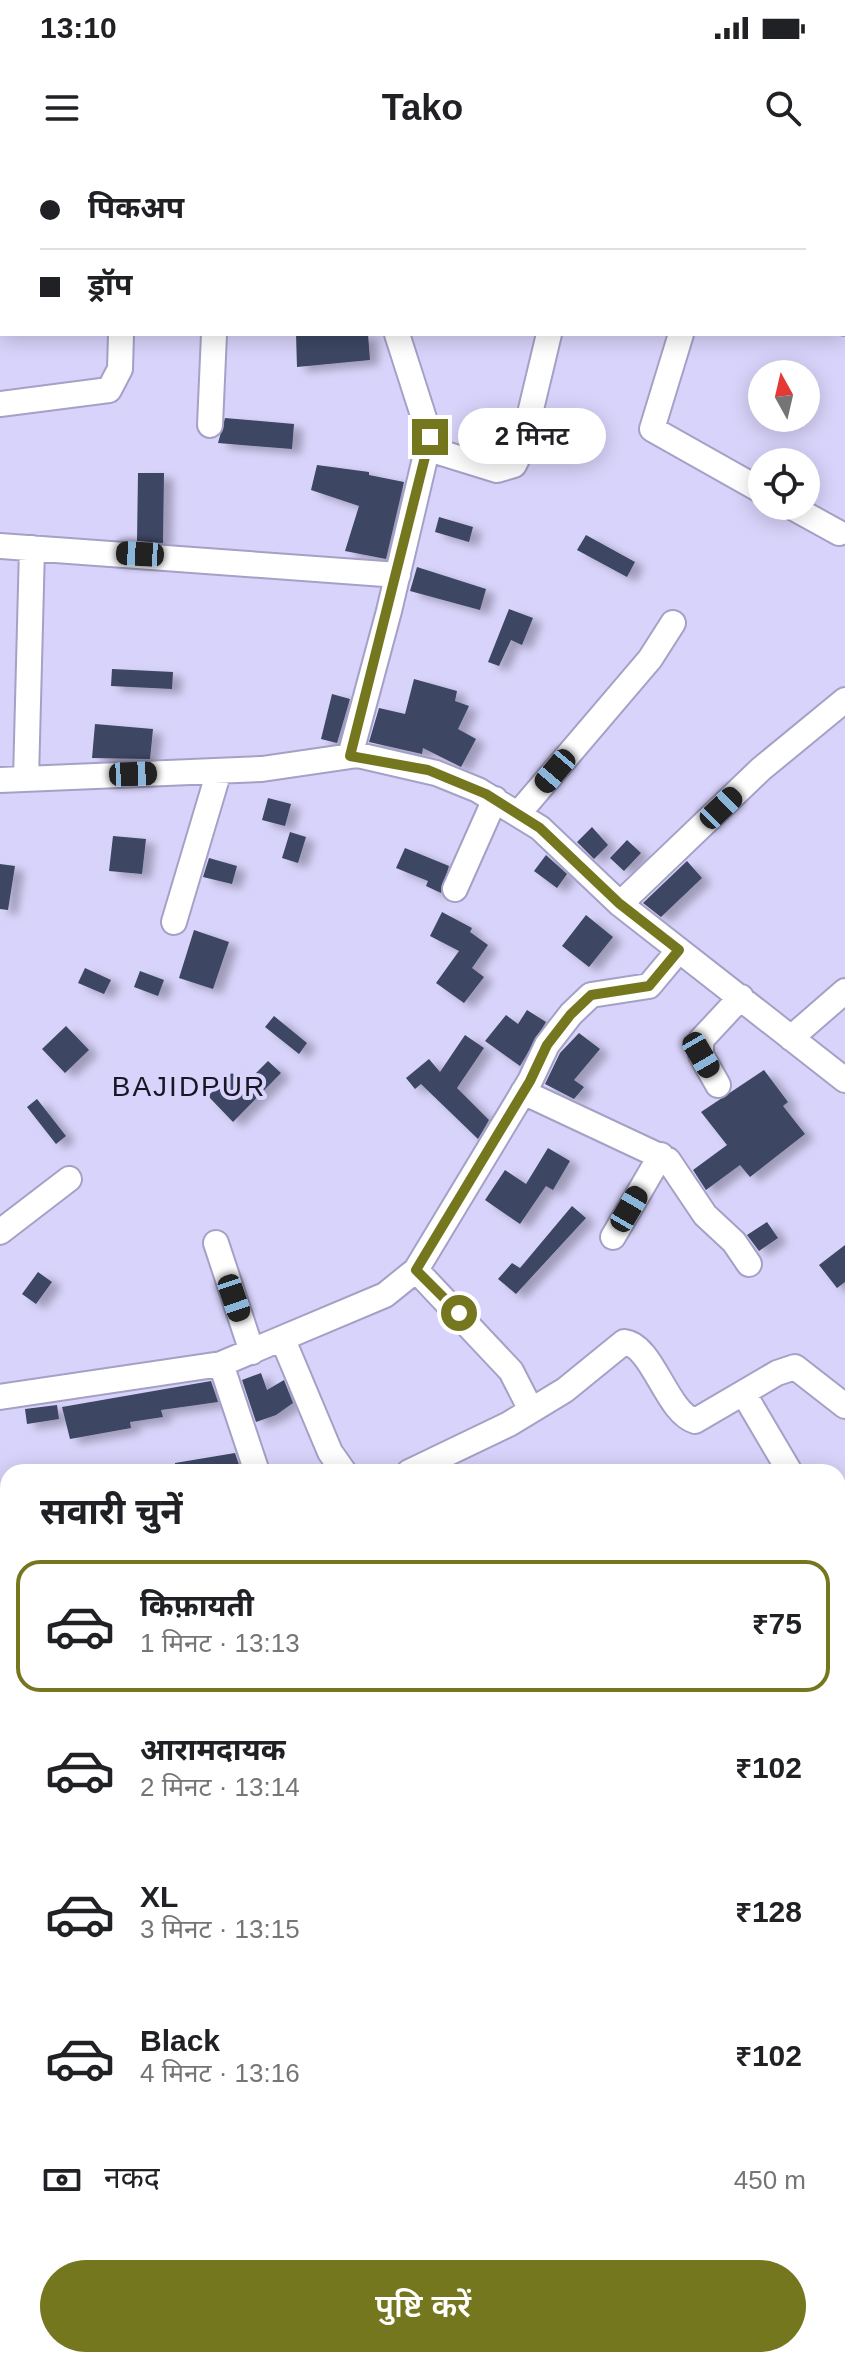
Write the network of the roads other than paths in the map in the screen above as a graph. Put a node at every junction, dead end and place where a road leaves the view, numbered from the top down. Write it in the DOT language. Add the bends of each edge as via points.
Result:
graph roads {
  1 [pos="121,336"];
  2 [pos="214,336"];
  3 [pos="398,336"];
  4 [pos="549,336"];
  5 [pos="680,336"];
  6 [pos="0,404"];
  7 [pos="210,425"];
  8 [pos="429,449"];
  9 [pos="748,483"];
  10 [pos="815,520"];
  11 [pos="839,533"];
  12 [pos="0,546"];
  13 [pos="32,548"];
  14 [pos="398,575"];
  15 [pos="673,623"];
  16 [pos="845,700"];
  17 [pos="350,756"];
  18 [pos="219,771"];
  19 [pos="26,779"];
  20 [pos="0,780"];
  21 [pos="495,799"];
  22 [pos="518,814"];
  23 [pos="455,889"];
  24 [pos="620,904"];
  25 [pos="174,922"];
  26 [pos="679,950"];
  27 [pos="845,991"];
  28 [pos="741,997"];
  29 [pos="791,1038"];
  30 [pos="845,1080"];
  31 [pos="718,1085"];
  32 [pos="523,1092"];
  33 [pos="661,1155"];
  34 [pos="69,1179"];
  35 [pos="0,1232"];
  36 [pos="613,1237"];
  37 [pos="216,1243"];
  38 [pos="749,1264"];
  39 [pos="416,1270"];
  40 [pos="283,1340"];
  41 [pos="252,1352"];
  42 [pos="221,1364"];
  43 [pos="744,1394"];
  44 [pos="0,1397"];
  45 [pos="845,1406"];
  46 [pos="531,1410"];
  47 [pos="254,1464"];
  48 [pos="338,1464"];
  49 [pos="425,1464"];
  50 [pos="785,1464"];
  1 -- 6 [label="street" via="120,369 109,390"];
  2 -- 7 [label="street"];
  3 -- 8 [label="street" via="429,427"];
  4 -- 8 [label="street" via="514,465 497,470"];
  5 -- 9 [label="street" via="652,429"];
  8 -- 14 [label="street"];
  10 -- 11 [label="street"];
  12 -- 13 [label="street"];
  13 -- 14 [label="street"];
  13 -- 19 [label="street"];
  14 -- 17 [label="street"];
  15 -- 22 [label="street" via="650,659"];
  16 -- 24 [label="street" via="761,769"];
  17 -- 18 [label="street"];
  17 -- 21 [label="street" via="436,773"];
  18 -- 19 [label="street"];
  18 -- 25 [label="street"];
  19 -- 20 [label="street"];
  21 -- 22 [label="street"];
  21 -- 23 [label="street"];
  22 -- 24 [label="street" via="546,833"];
  24 -- 26 [label="street"];
  26 -- 28 [label="street"];
  26 -- 32 [label="street" via="649,986 585,999 547,1045"];
  27 -- 29 [label="street"];
  28 -- 29 [label="street"];
  28 -- 31 [label="street" via="701,1040 701,1055"];
  29 -- 30 [label="street"];
  32 -- 33 [label="street"];
  32 -- 39 [label="street"];
  33 -- 36 [label="street"];
  33 -- 38 [label="street"];
  34 -- 35 [label="street"];
  37 -- 41 [label="street"];
  39 -- 40 [label="street" via="385,1295"];
  39 -- 46 [label="street" via="511,1371"];
  40 -- 41 [label="street"];
  40 -- 48 [label="street"];
  41 -- 42 [label="street"];
  42 -- 44 [label="street"];
  42 -- 47 [label="street"];
  43 -- 45 [label="street" via="795,1367"];
  43 -- 46 [label="street" via="702,1419 688,1419 637,1348 624,1342"];
  43 -- 50 [label="street"];
  46 -- 49 [label="street"];
}
